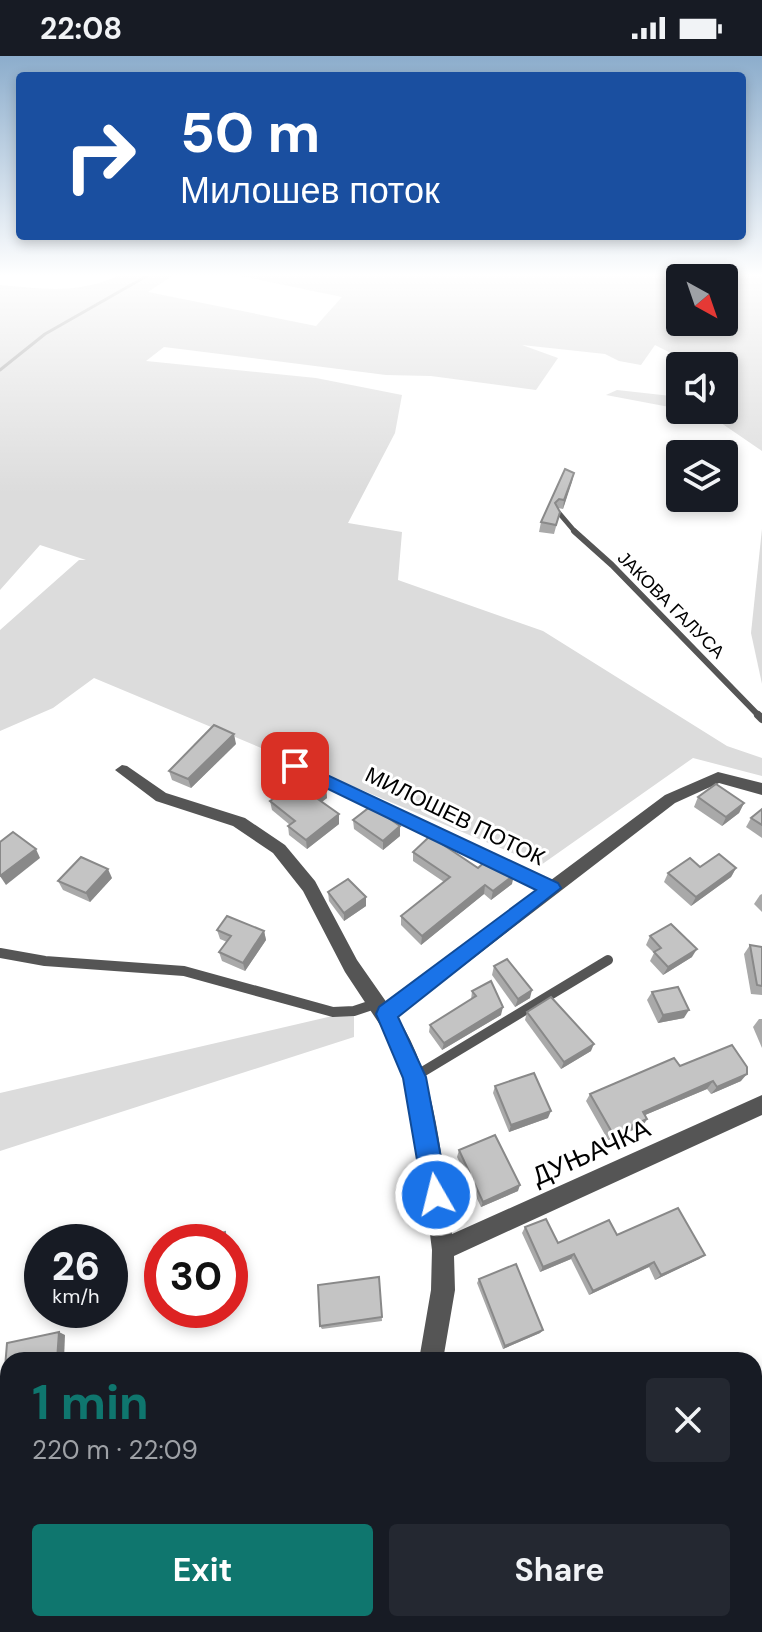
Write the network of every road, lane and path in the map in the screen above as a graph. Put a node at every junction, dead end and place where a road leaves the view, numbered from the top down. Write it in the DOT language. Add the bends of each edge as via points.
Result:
graph roads {
  1 [pos="559,513"];
  2 [pos="762,719"];
  3 [pos="295,766"];
  4 [pos="122,770"];
  5 [pos="762,789"];
  6 [pos="551,888"];
  7 [pos="0,953"];
  8 [pos="608,960"];
  9 [pos="383,1008"];
  10 [pos="414,1077"];
  11 [pos="762,1105"];
  12 [pos="443,1250"];
  13 [pos="432,1352"];
  1 -- 2 [label="lane, ЈАКОВА ГАЛУСА"];
  3 -- 6 [label="street, МИЛОШЕВ ПОТОК"];
  4 -- 9 [label="street" via="161,797 239,822 279,849 309,886 351,966"];
  5 -- 6 [label="street, МИЛОШЕВ ПОТОК" via="718,777 699,783"];
  6 -- 9 [label="street, МИЛОШЕВ ПОТОК"];
  7 -- 9 [label="lane" via="187,971 333,1012"];
  8 -- 10 [label="lane"];
  9 -- 10 [label="street"];
  10 -- 12 [label="street"];
  11 -- 12 [label="street, ДУЊАЧКА"];
  12 -- 13 [label="street" via="443,1290"];
}
